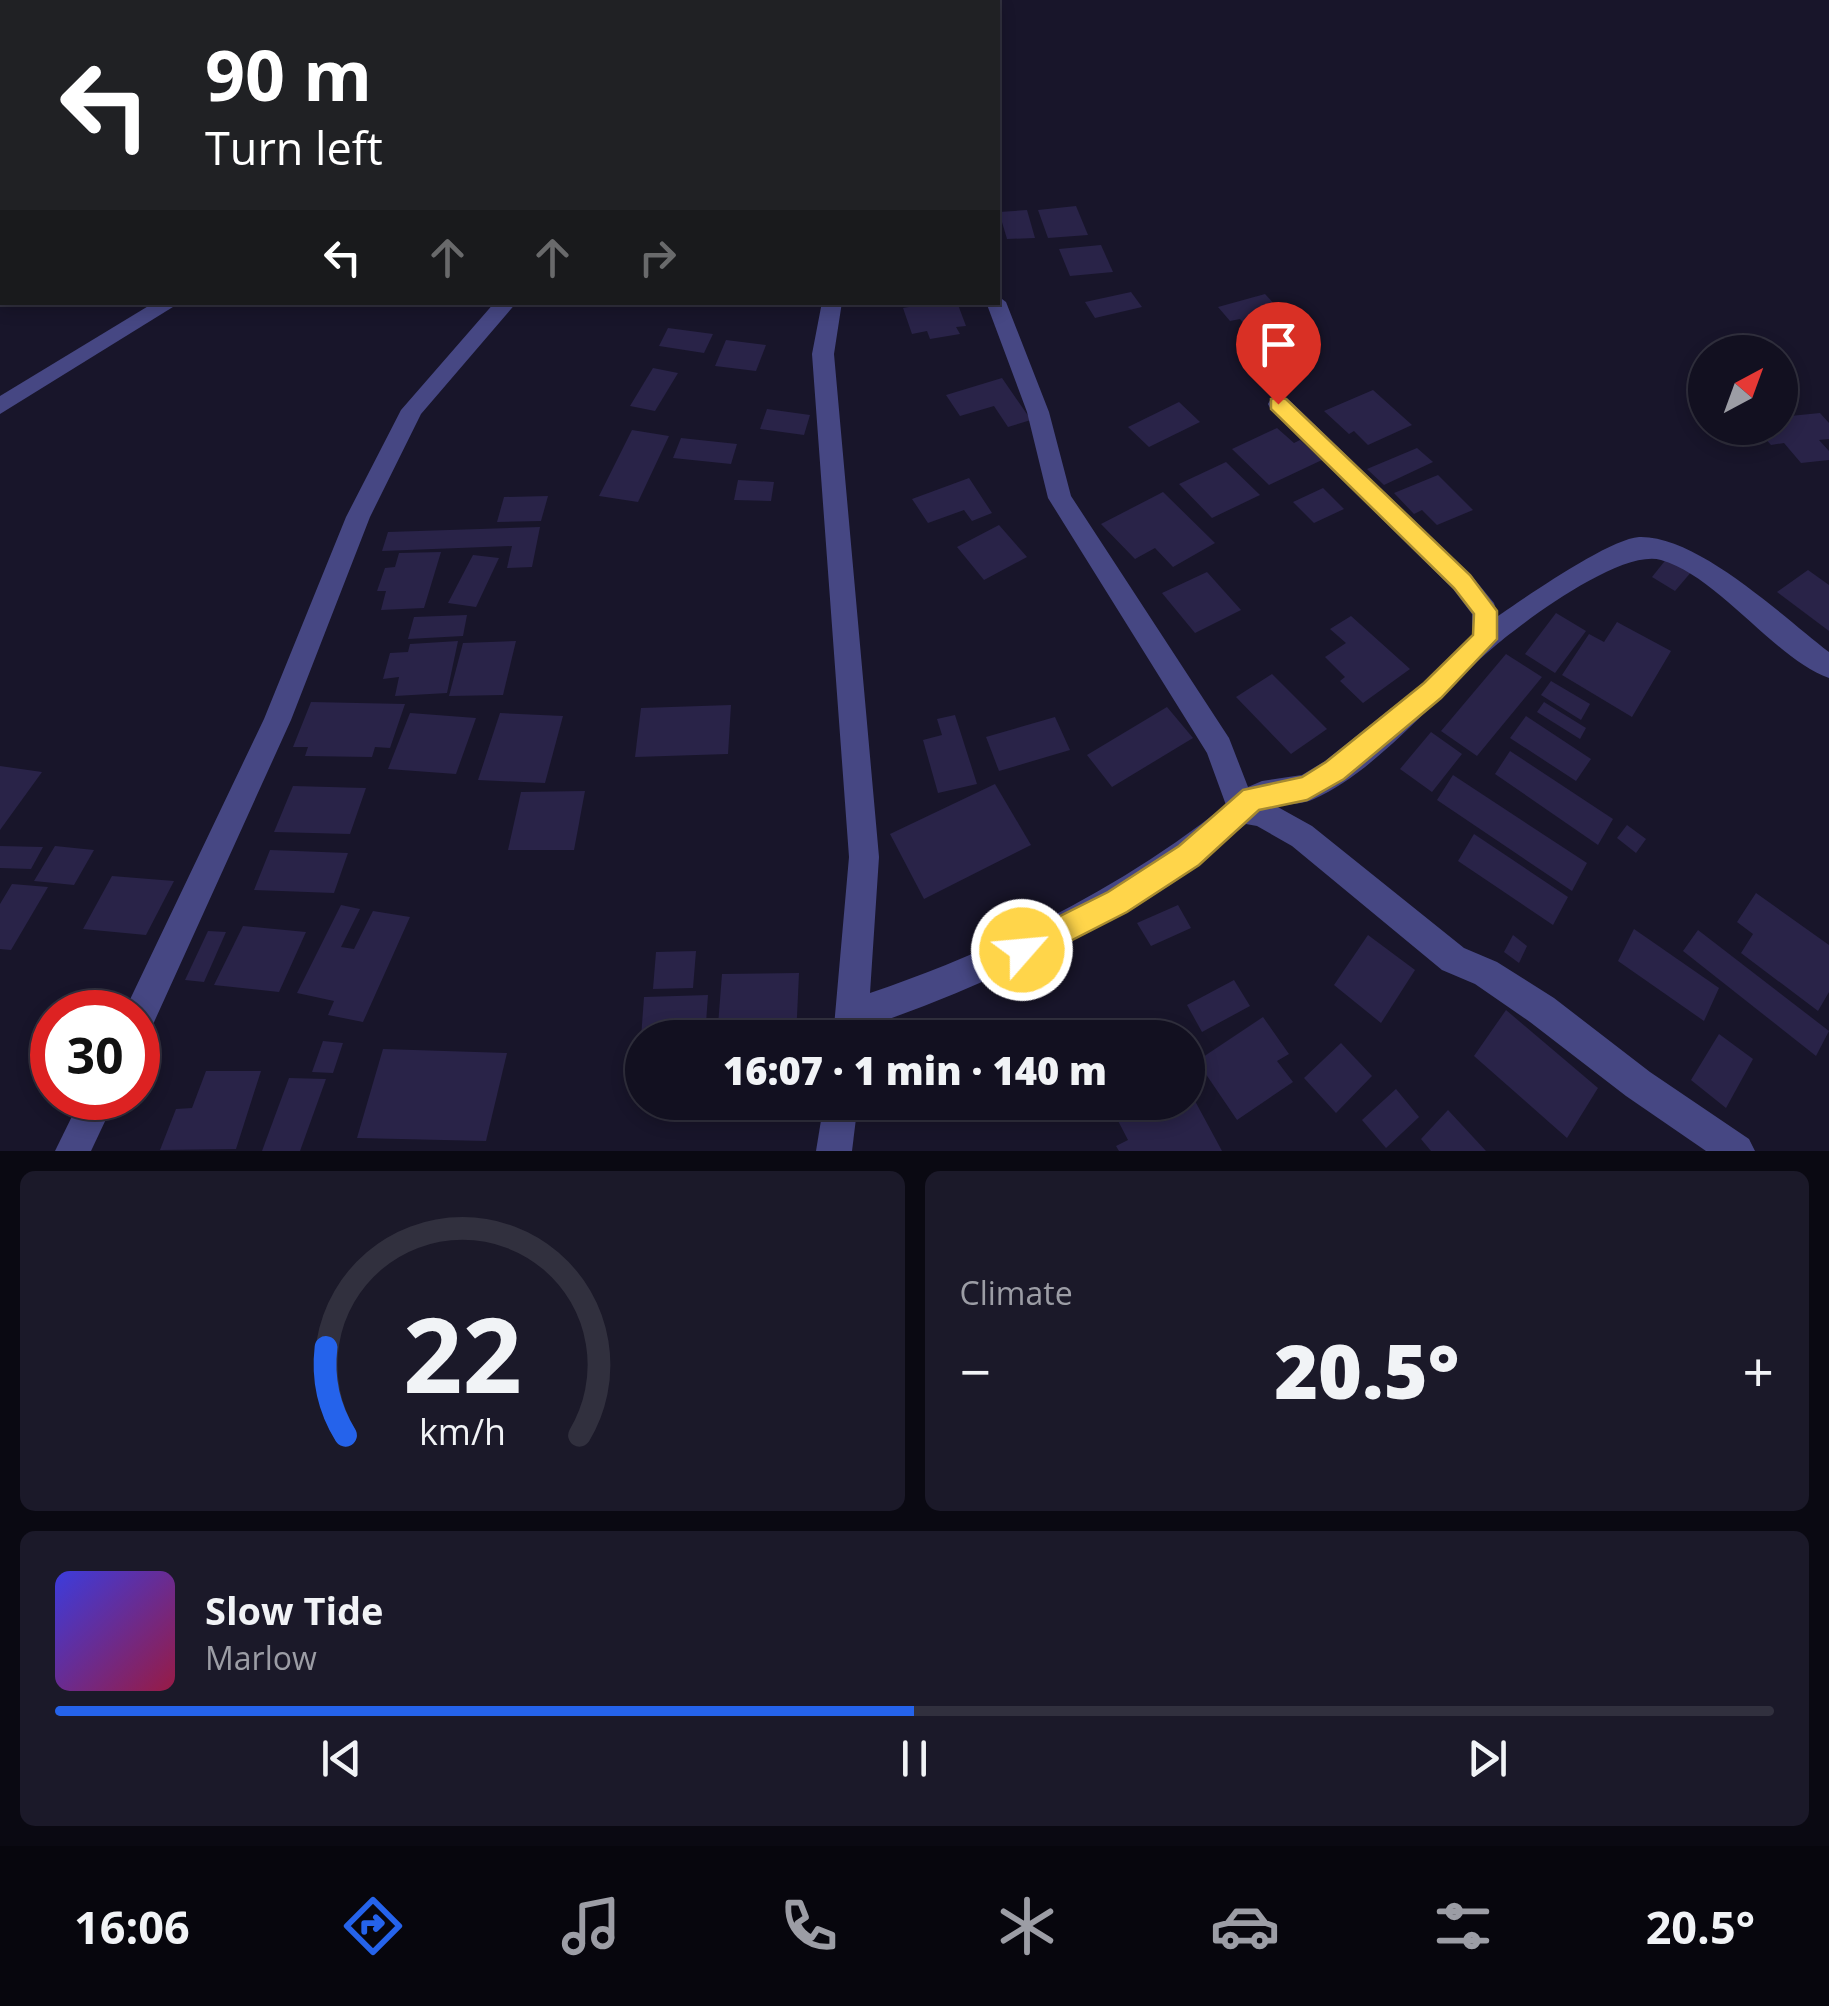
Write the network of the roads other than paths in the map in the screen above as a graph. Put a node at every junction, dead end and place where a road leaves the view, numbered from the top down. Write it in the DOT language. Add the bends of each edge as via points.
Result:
graph roads {
  1 [pos="166,305"];
  2 [pos="504,305"];
  3 [pos="831,305"];
  4 [pos="997,305"];
  5 [pos="1278,404"];
  6 [pos="0,406"];
  7 [pos="1485,639"];
  8 [pos="1829,667"];
  9 [pos="1242,810"];
  10 [pos="151,990"];
  11 [pos="852,1020"];
  12 [pos="865,1020"];
  13 [pos="88,1120"];
  14 [pos="838,1120"];
  15 [pos="73,1151"];
  16 [pos="834,1151"];
  17 [pos="1737,1151"];
  1 -- 6 [label="street"];
  2 -- 10 [label="street" via="412,410 358,517 277,720"];
  3 -- 11 [label="street" via="822,354 864,857"];
  4 -- 9 [label="street" via="1038,412 1060,498 1219,747"];
  5 -- 7 [label="street" via="1462,582 1485,611"];
  7 -- 8 [label="street" via="1567,582 1638,546 1700,568"];
  7 -- 9 [label="street" via="1335,770 1307,788 1262,794"];
  9 -- 12 [label="street" via="1118,902"];
  9 -- 17 [label="street" via="1302,836 1453,959 1542,1010"];
  13 -- 15 [label="street"];
  14 -- 16 [label="street"];
}
